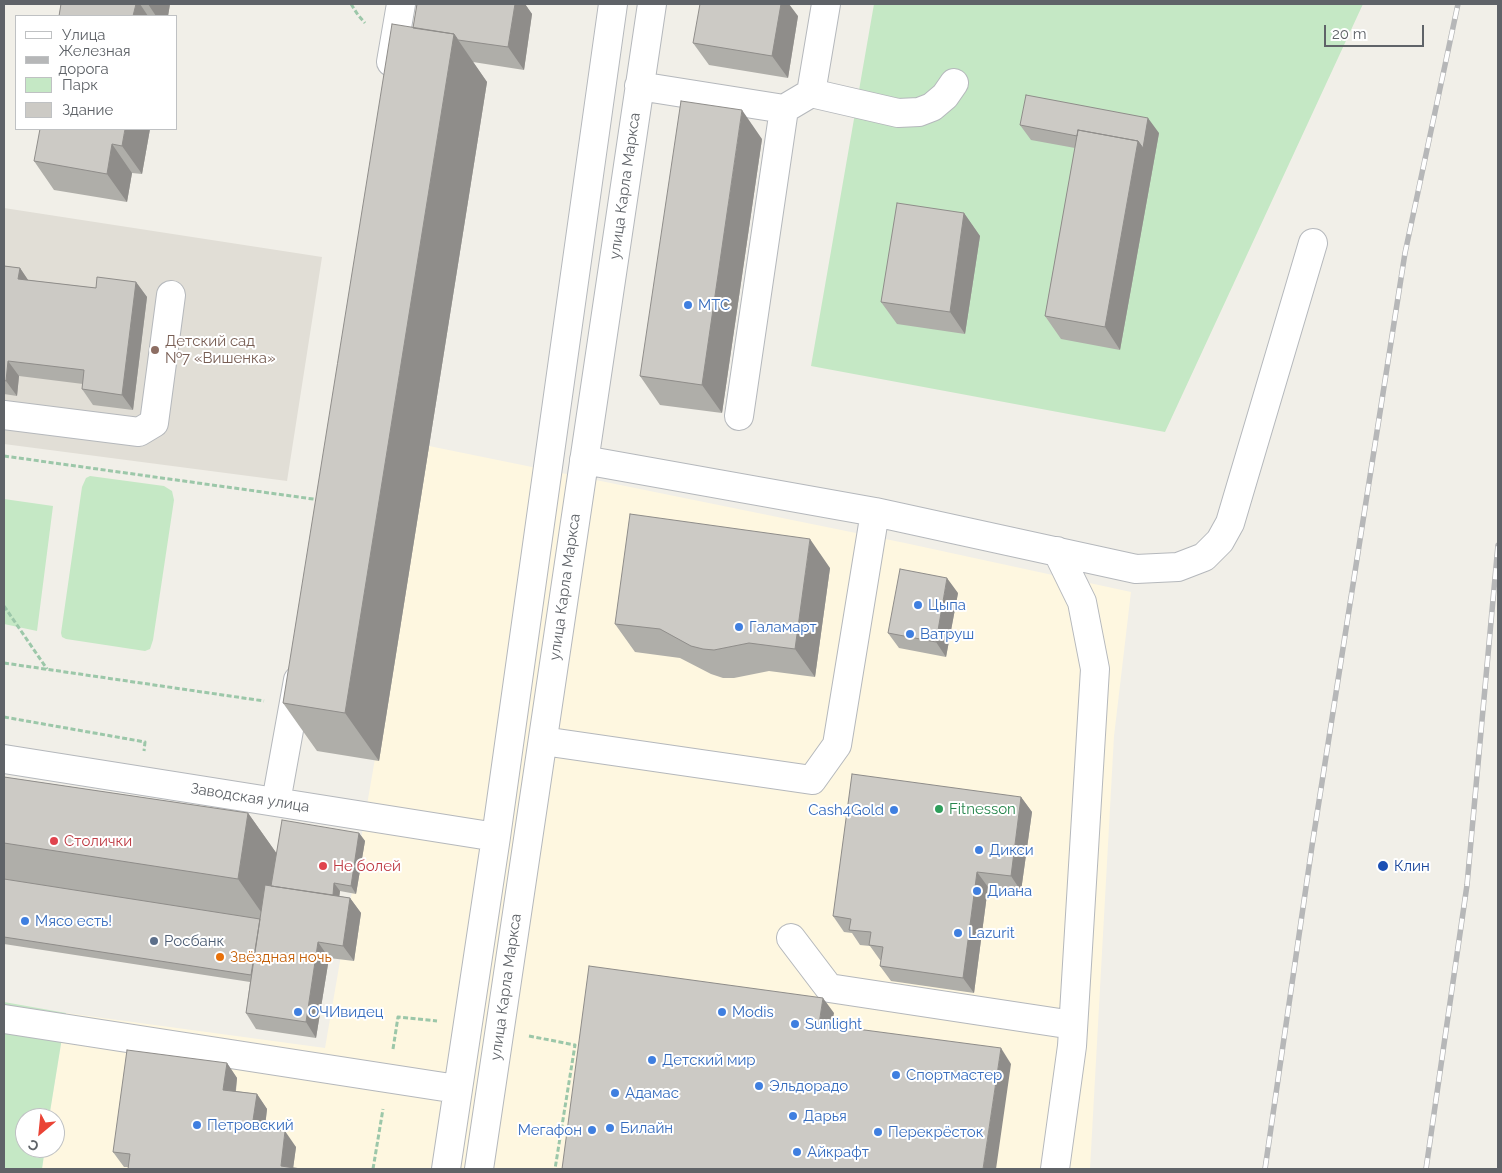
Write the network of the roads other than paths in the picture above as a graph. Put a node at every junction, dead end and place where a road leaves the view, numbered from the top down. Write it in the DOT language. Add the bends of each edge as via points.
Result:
graph roads {
  1 [pos="401,4"];
  2 [pos="613,4"];
  3 [pos="652,4"];
  4 [pos="826,4"];
  5 [pos="954,83"];
  6 [pos="639,86"];
  7 [pos="387,90"];
  8 [pos="811,93"];
  9 [pos="784,109"];
  10 [pos="1313,243"];
  11 [pos="171,295"];
  12 [pos="4,415"];
  13 [pos="739,416"];
  14 [pos="584,460"];
  15 [pos="875,512"];
  16 [pos="1057,552"];
  17 [pos="301,657"];
  18 [pos="542,741"];
  19 [pos="4,759"];
  20 [pos="276,802"];
  21 [pos="496,838"];
  22 [pos="791,938"];
  23 [pos="4,1019"];
  24 [pos="1073,1025"];
  25 [pos="457,1088"];
  26 [pos="446,1169"];
  27 [pos="479,1169"];
  28 [pos="1055,1169"];
  1 -- 7 [label="street"];
  2 -- 21 [label="street"];
  3 -- 6 [label="street, улица Карла Маркса"];
  4 -- 8 [label="street"];
  5 -- 8 [label="street" via="932,107 919,112 898,113"];
  6 -- 9 [label="street"];
  6 -- 14 [label="street, улица Карла Маркса"];
  8 -- 9 [label="street"];
  9 -- 13 [label="street"];
  10 -- 16 [label="street" via="1230,523 1220,541 1204,557 1178,567 1136,569"];
  11 -- 12 [label="street" via="154,423 139,432"];
  14 -- 15 [label="street"];
  14 -- 18 [label="street, улица Карла Маркса"];
  15 -- 16 [label="street"];
  15 -- 18 [label="street" via="837,745 812,780"];
  16 -- 24 [label="street" via="1082,602 1095,669"];
  17 -- 20 [label="street"];
  18 -- 27 [label="street, улица Карла Маркса"];
  19 -- 20 [label="street, Заводская улица"];
  20 -- 21 [label="street, Заводская улица"];
  21 -- 25 [label="street"];
  22 -- 24 [label="street" via="829,988"];
  23 -- 25 [label="street"];
  24 -- 28 [label="street"];
  25 -- 26 [label="street"];
}
